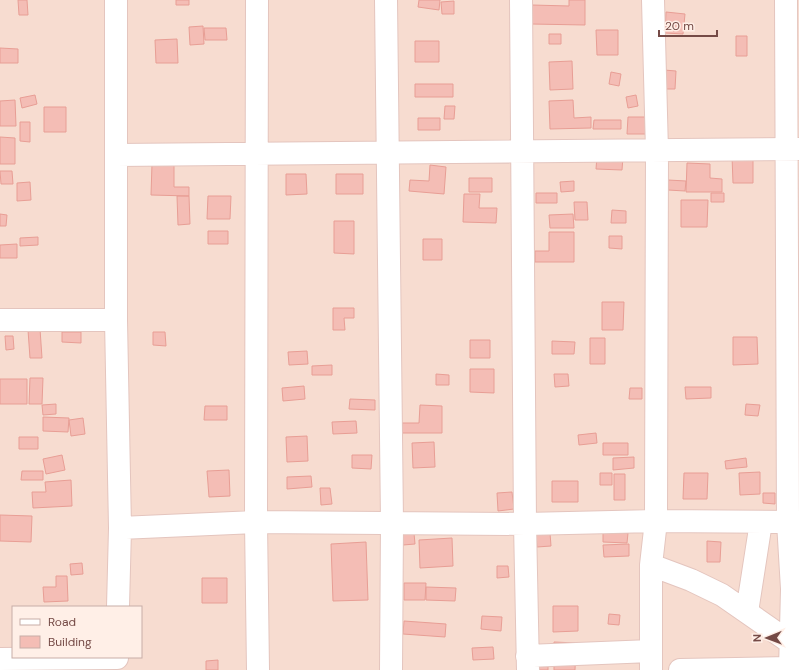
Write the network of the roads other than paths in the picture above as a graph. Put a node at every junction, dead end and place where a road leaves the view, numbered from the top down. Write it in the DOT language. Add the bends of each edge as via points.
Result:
graph roads {
  1 [pos="116,0"];
  2 [pos="257,0"];
  3 [pos="386,0"];
  4 [pos="521,0"];
  5 [pos="653,0"];
  6 [pos="786,0"];
  7 [pos="793,150"];
  8 [pos="657,151"];
  9 [pos="522,152"];
  10 [pos="257,153"];
  11 [pos="387,154"];
  12 [pos="116,155"];
  13 [pos="0,320"];
  14 [pos="116,320"];
  15 [pos="656,521"];
  16 [pos="256,522"];
  17 [pos="761,522"];
  18 [pos="794,522"];
  19 [pos="392,523"];
  20 [pos="525,524"];
  21 [pos="120,528"];
  22 [pos="652,565"];
  23 [pos="796,589"];
  24 [pos="118,606"];
  25 [pos="747,612"];
  26 [pos="791,643"];
  27 [pos="0,659"];
  28 [pos="651,661"];
  29 [pos="117,662"];
  30 [pos="528,663"];
  31 [pos="790,669"];
  32 [pos="258,670"];
  33 [pos="391,670"];
  34 [pos="680,670"];
  1 -- 12 [label="street"];
  2 -- 10 [label="street"];
  3 -- 11 [label="street"];
  4 -- 9 [label="street"];
  5 -- 8 [label="street"];
  6 -- 7 [label="street"];
  7 -- 8 [label="street"];
  7 -- 18 [label="street"];
  8 -- 9 [label="street"];
  8 -- 15 [label="street"];
  9 -- 11 [label="street"];
  9 -- 20 [label="street"];
  10 -- 11 [label="street"];
  10 -- 12 [label="street"];
  10 -- 16 [label="street"];
  11 -- 19 [label="street"];
  12 -- 14 [label="street"];
  13 -- 14 [label="street"];
  14 -- 21 [label="street"];
  15 -- 17 [label="street"];
  15 -- 20 [label="street"];
  15 -- 22 [label="street"];
  16 -- 19 [label="street"];
  16 -- 21 [label="street"];
  16 -- 32 [label="street"];
  17 -- 18 [label="street"];
  17 -- 25 [label="street"];
  18 -- 23 [label="street"];
  19 -- 20 [label="street"];
  19 -- 33 [label="street"];
  20 -- 30 [label="street"];
  21 -- 24 [label="street"];
  22 -- 25 [label="street" via="722,595"];
  22 -- 28 [label="street"];
  23 -- 26 [label="street"];
  25 -- 26 [label="street"];
  26 -- 31 [label="street"];
  27 -- 29 [label="street"];
  28 -- 30 [label="street"];
  31 -- 34 [label="street"];
}
